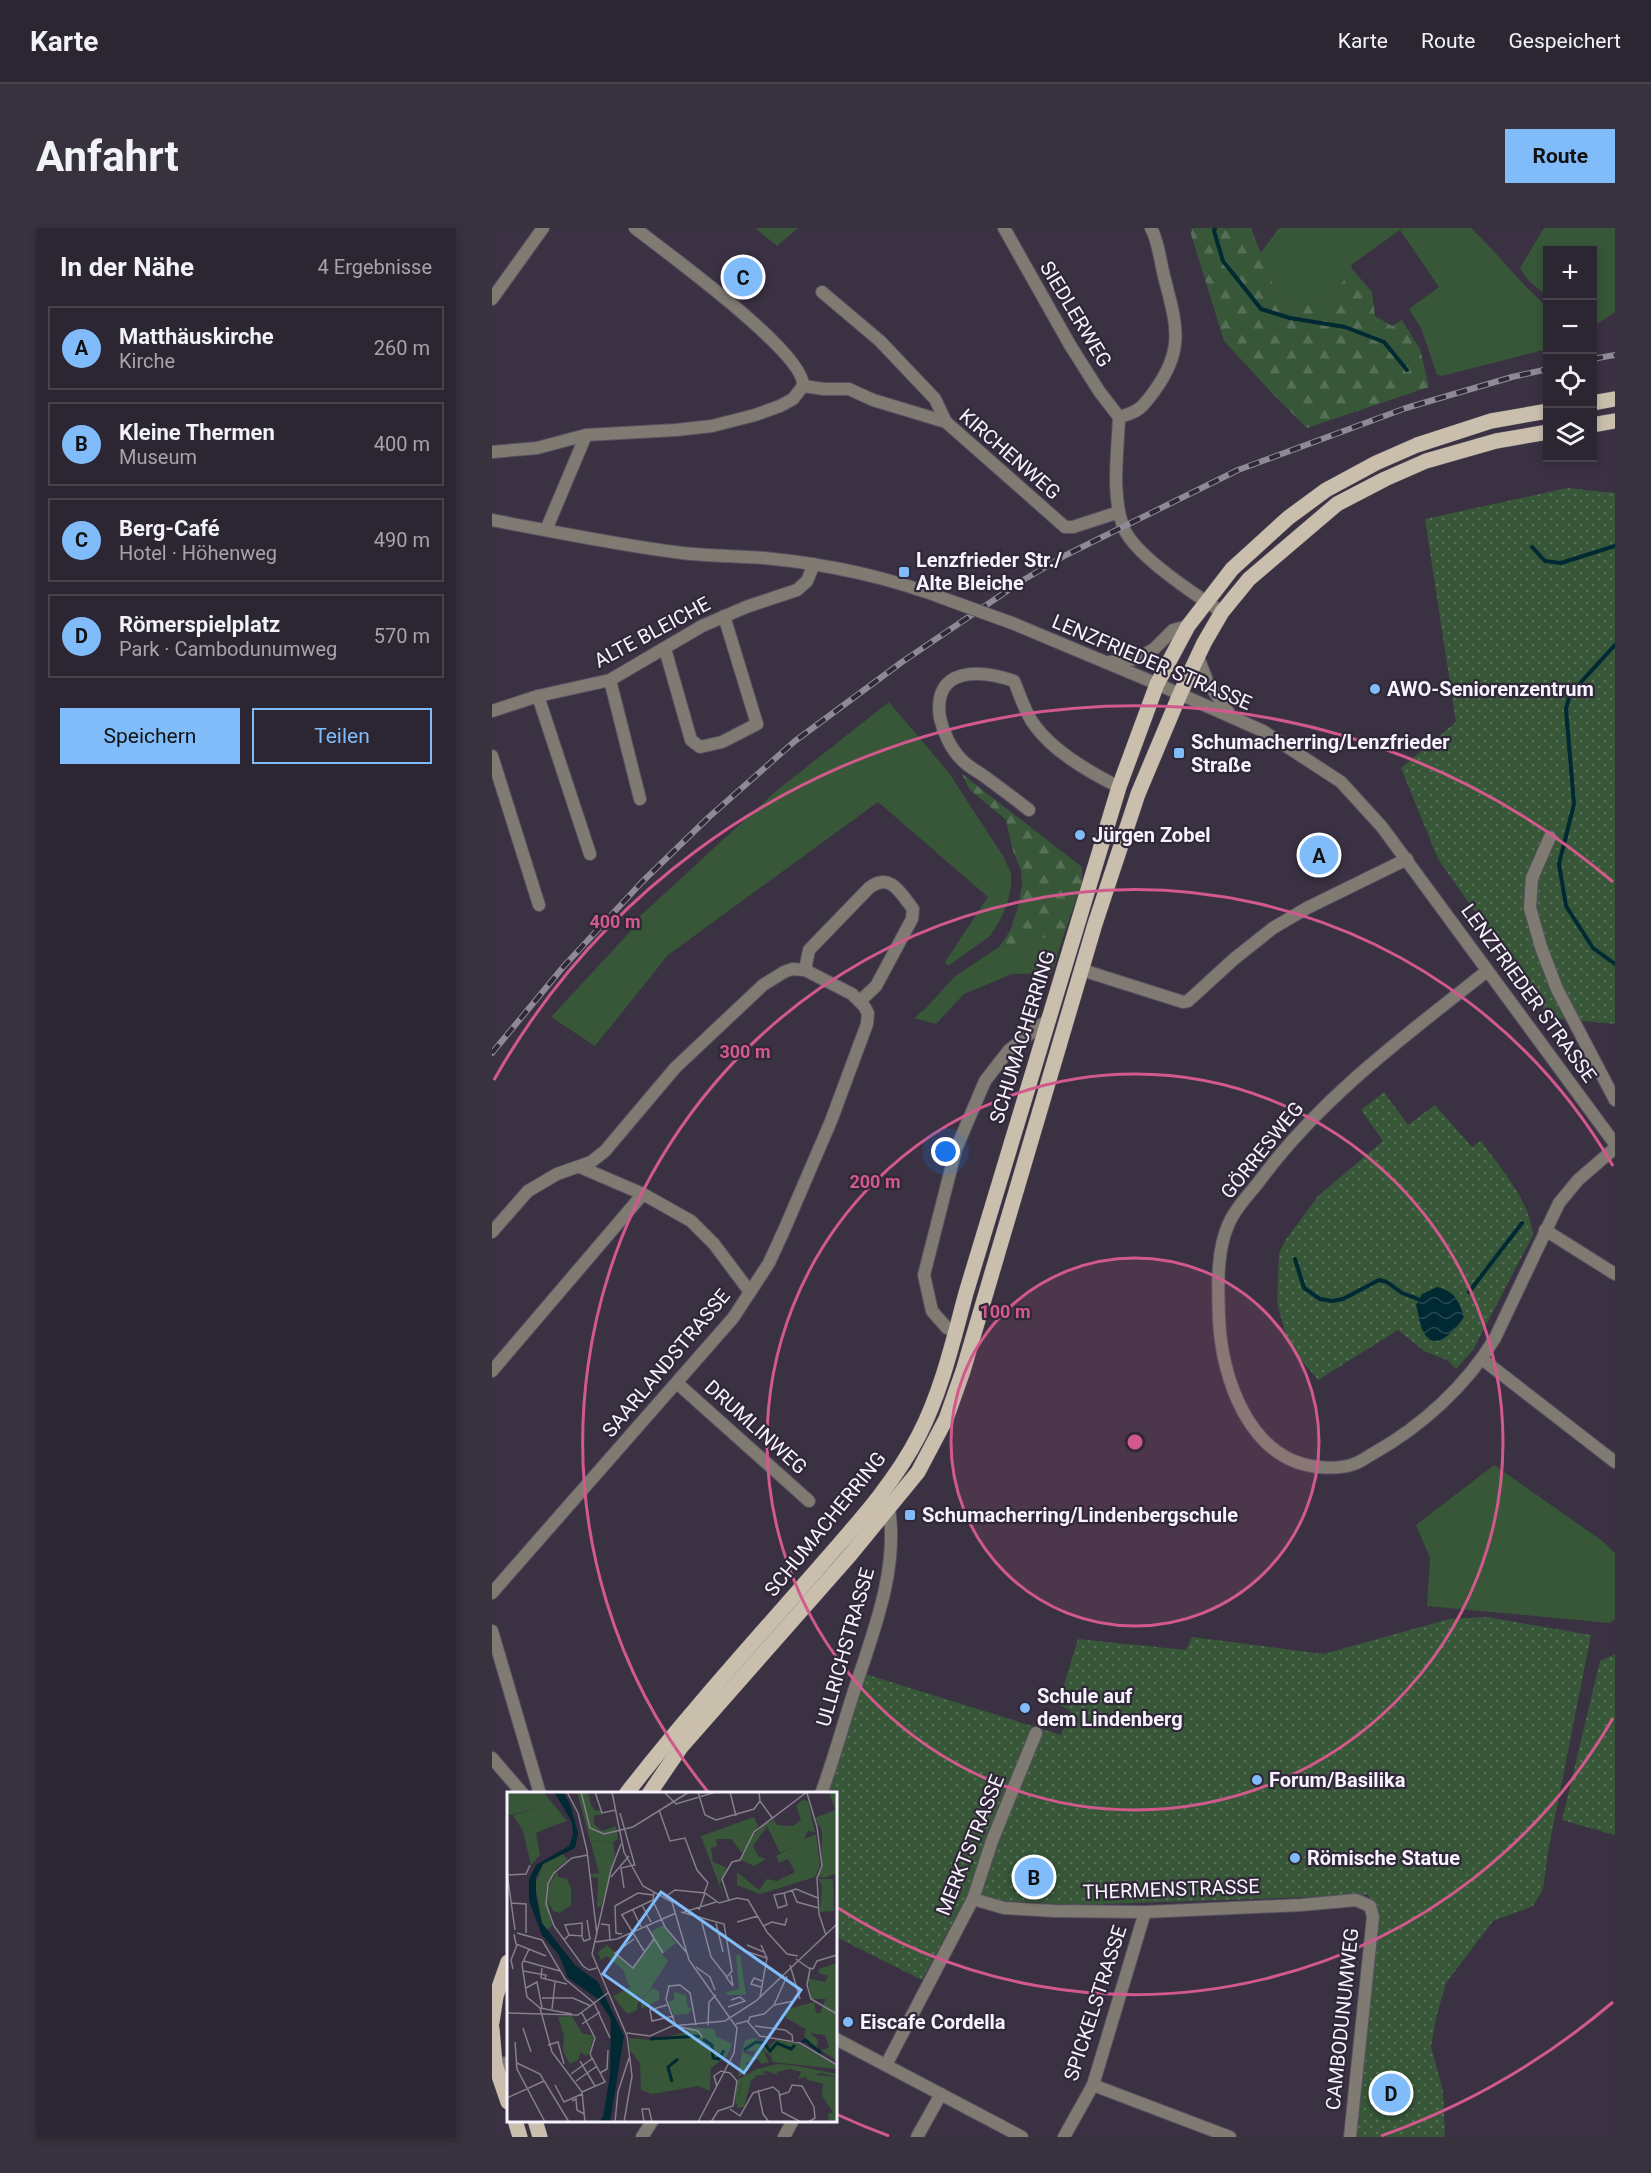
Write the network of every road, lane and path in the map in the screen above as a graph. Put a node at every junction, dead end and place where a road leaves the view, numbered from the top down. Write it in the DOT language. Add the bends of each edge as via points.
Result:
graph roads {
  1 [pos="543,228"];
  2 [pos="634,228"];
  3 [pos="1004,228"];
  4 [pos="1151,228"];
  5 [pos="822,292"];
  6 [pos="492,299"];
  7 [pos="803,386"];
  8 [pos="1615,399"];
  9 [pos="1597,402"];
  10 [pos="1543,412"];
  11 [pos="1119,417"];
  12 [pos="1615,421"];
  13 [pos="946,422"];
  14 [pos="1597,424"];
  15 [pos="1543,433"];
  16 [pos="586,435"];
  17 [pos="492,452"];
  18 [pos="1119,512"];
  19 [pos="492,520"];
  20 [pos="546,530"];
  21 [pos="814,564"];
  22 [pos="1206,601"];
  23 [pos="1222,612"];
  24 [pos="724,616"];
  25 [pos="1188,626"];
  26 [pos="665,649"];
  27 [pos="1198,657"];
  28 [pos="1106,662"];
  29 [pos="610,680"];
  30 [pos="1156,684"];
  31 [pos="1180,694"];
  32 [pos="538,696"];
  33 [pos="492,711"];
  34 [pos="1232,716"];
  35 [pos="492,756"];
  36 [pos="1119,787"];
  37 [pos="640,799"];
  38 [pos="1029,810"];
  39 [pos="1550,837"];
  40 [pos="590,854"];
  41 [pos="1407,859"];
  42 [pos="539,905"];
  43 [pos="798,970"];
  44 [pos="1082,970"];
  45 [pos="1487,971"];
  46 [pos="860,1001"];
  47 [pos="1049,1020"];
  48 [pos="1615,1100"];
  49 [pos="1615,1146"];
  50 [pos="580,1167"];
  51 [pos="644,1194"];
  52 [pos="1545,1230"];
  53 [pos="492,1232"];
  54 [pos="1615,1274"];
  55 [pos="750,1292"];
  56 [pos="955,1332"];
  57 [pos="1482,1359"];
  58 [pos="492,1371"];
  59 [pos="677,1383"];
  60 [pos="1615,1462"];
  61 [pos="809,1501"];
  62 [pos="889,1509"];
  63 [pos="492,1593"];
  64 [pos="492,1631"];
  65 [pos="1036,1733"];
  66 [pos="492,1758"];
  67 [pos="521,1792"];
  68 [pos="539,1792"];
  69 [pos="629,1792"];
  70 [pos="650,1792"];
  71 [pos="822,1792"];
  72 [pos="973,1899"];
  73 [pos="1370,1906"];
  74 [pos="1145,1912"];
  75 [pos="507,1965"];
  76 [pos="492,2022"];
  77 [pos="492,2029"];
  78 [pos="837,2040"];
  79 [pos="499,2064"];
  80 [pos="886,2065"];
  81 [pos="1093,2085"];
  82 [pos="941,2094"];
  83 [pos="507,2098"];
  84 [pos="515,2122"];
  85 [pos="535,2122"];
  86 [pos="652,2122"];
  87 [pos="792,2122"];
  88 [pos="520,2137"];
  89 [pos="540,2137"];
  90 [pos="642,2137"];
  91 [pos="784,2137"];
  92 [pos="917,2137"];
  93 [pos="1022,2137"];
  94 [pos="1064,2137"];
  95 [pos="1230,2137"];
  96 [pos="1350,2137"];
  1 -- 6 [label="street"];
  2 -- 7 [label="street" via="744,313 793,363 804,380"];
  3 -- 11 [label="street, SIEDLERWEG" via="1070,345"];
  4 -- 11 [label="street" via="1175,320 1174,357 1165,377 1136,412"];
  5 -- 13 [label="street" via="880,341 936,399"];
  7 -- 13 [label="street, KIRCHENWEG" via="849,389"];
  7 -- 16 [label="street" via="793,399 780,406 712,426"];
  8 -- 9 [label="main road"];
  10 -- 22 [label="main road, SCHUMACHERRING" via="1491,422 1417,445 1326,490 1232,569"];
  11 -- 18 [label="street" via="1115,460"];
  12 -- 14 [label="main road"];
  13 -- 18 [label="street, KIRCHENWEG" via="1065,527"];
  15 -- 23 [label="main road, SCHUMACHERRING" via="1496,441 1426,461 1337,504 1249,579"];
  16 -- 17 [label="street" via="537,448"];
  16 -- 20 [label="street"];
  18 -- 22 [label="street" via="1123,528 1138,549"];
  19 -- 20 [label="street, LENZFRIEDER STRASSE"];
  20 -- 21 [label="street, LENZFRIEDER STRASSE" via="685,553"];
  21 -- 24 [label="street, ALTE BLEICHE" via="807,581 796,590"];
  21 -- 28 [label="street, LENZFRIEDER STRASSE, bridge" via="879,578 951,601"];
  22 -- 23 [label="street"];
  22 -- 25 [label="main road, SCHUMACHERRING"];
  23 -- 27 [label="main road, SCHUMACHERRING"];
  24 -- 26 [label="street, ALTE BLEICHE"];
  24 -- 26 [label="street" via="757,724 722,742 700,747 691,740"];
  25 -- 28 [label="street" via="1173,630 1137,659"];
  25 -- 30 [label="main road, SCHUMACHERRING"];
  26 -- 29 [label="street, ALTE BLEICHE"];
  27 -- 31 [label="main road, SCHUMACHERRING"];
  27 -- 34 [label="street" via="1208,683"];
  28 -- 30 [label="street, LENZFRIEDER STRASSE"];
  29 -- 32 [label="street, ALTE BLEICHE"];
  29 -- 37 [label="street"];
  30 -- 31 [label="street, LENZFRIEDER STRASSE"];
  30 -- 36 [label="main road, SCHUMACHERRING"];
  31 -- 34 [label="street, LENZFRIEDER STRASSE"];
  31 -- 44 [label="main road, SCHUMACHERRING" via="1138,794"];
  32 -- 33 [label="street, ALTE BLEICHE"];
  32 -- 40 [label="street"];
  34 -- 41 [label="street, LENZFRIEDER STRASSE" via="1263,731 1341,782"];
  35 -- 42 [label="street"];
  36 -- 38 [label="street" via="1048,740 1033,724 1014,681 966,673 955,677 943,688 939,699 942,727 950,742 962,759"];
  36 -- 47 [label="main road, SCHUMACHERRING"];
  39 -- 48 [label="street" via="1532,878 1530,908 1557,989"];
  41 -- 44 [label="street" via="1273,928 1188,1001"];
  41 -- 45 [label="street, LENZFRIEDER STRASSE"];
  43 -- 46 [label="street" via="841,988"];
  43 -- 46 [label="street" via="809,950 869,888 883,880 890,883 914,909 912,920 876,986"];
  43 -- 50 [label="street" via="763,985 675,1068 605,1151"];
  44 -- 62 [label="main road, SCHUMACHERRING" via="963,1371 934,1444"];
  45 -- 49 [label="street, LENZFRIEDER STRASSE"];
  45 -- 57 [label="street, GÖRRESWEG" via="1363,1071 1294,1137 1229,1223 1218,1286 1220,1334 1235,1396 1250,1423 1271,1446 1304,1466 1354,1464 1388,1445 1439,1406"];
  46 -- 55 [label="street, SAARLANDSTRASSE" via="868,1013 867,1024 831,1121 769,1263"];
  47 -- 56 [label="main road, SCHUMACHERRING"];
  47 -- 56 [label="street" via="1009,1050 985,1081 956,1149 924,1275 932,1311"];
  49 -- 52 [label="street, GÖRRESWEG" via="1558,1203"];
  50 -- 51 [label="street"];
  50 -- 53 [label="street" via="557,1174 528,1191"];
  51 -- 55 [label="street" via="691,1221"];
  51 -- 58 [label="street"];
  52 -- 54 [label="street"];
  52 -- 57 [label="street, GÖRRESWEG"];
  55 -- 59 [label="street, SAARLANDSTRASSE" via="733,1318"];
  56 -- 69 [label="main road, SCHUMACHERRING" via="930,1412 884,1490 670,1737"];
  57 -- 60 [label="street"];
  59 -- 61 [label="street, DRUMLINWEG"];
  59 -- 63 [label="street, SAARLANDSTRASSE"];
  62 -- 70 [label="main road, SCHUMACHERRING" via="681,1747"];
  62 -- 71 [label="street, ULLRICHSTRASSE" via="889,1574"];
  64 -- 68 [label="street"];
  65 -- 72 [label="street, MERKTSTRASSE"];
  66 -- 67 [label="street"];
  72 -- 74 [label="street, THERMENSTRASSE" via="1004,1908"];
  72 -- 80 [label="street, MERKTSTRASSE"];
  73 -- 74 [label="street, THERMENSTRASSE" via="1356,1900"];
  73 -- 96 [label="street, CAMBODUNUMWEG" via="1373,1917"];
  74 -- 81 [label="street, SPICKELSTRASSE"];
  75 -- 76 [label="main road"];
  77 -- 79 [label="main road"];
  78 -- 80 [label="street"];
  79 -- 83 [label="main road"];
  80 -- 82 [label="street"];
  81 -- 94 [label="street, SPICKELSTRASSE"];
  81 -- 95 [label="street"];
  82 -- 92 [label="street"];
  82 -- 93 [label="street"];
  84 -- 88 [label="main road"];
  85 -- 89 [label="main road"];
  86 -- 90 [label="street"];
  87 -- 91 [label="street"];
}
